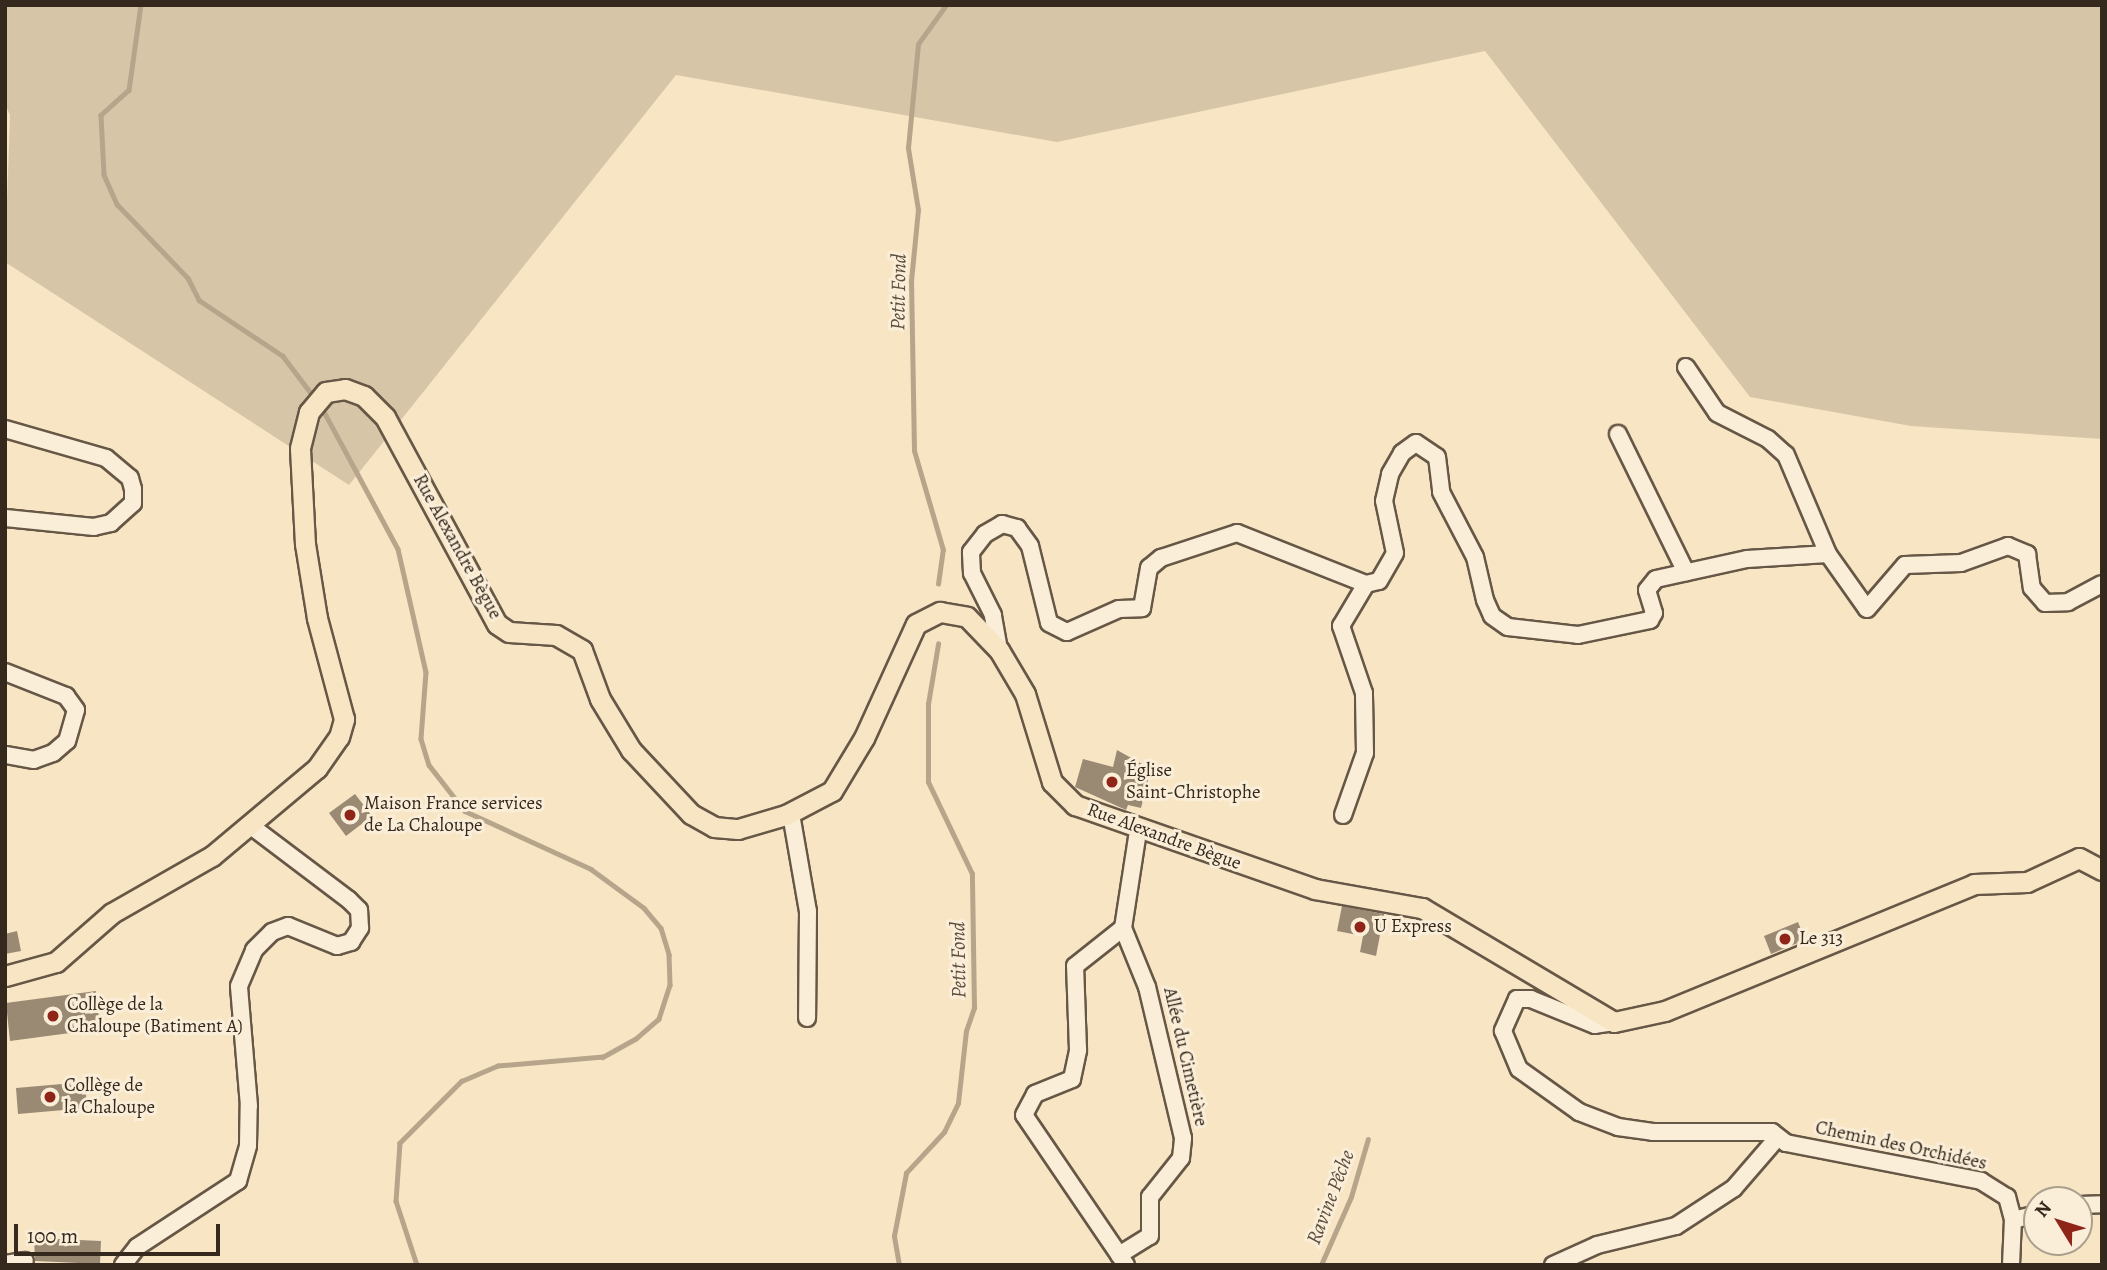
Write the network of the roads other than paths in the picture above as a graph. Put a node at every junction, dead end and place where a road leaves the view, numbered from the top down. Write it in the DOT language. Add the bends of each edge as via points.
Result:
graph roads {
  1 [pos="1686,368"];
  2 [pos="5,429"];
  3 [pos="1618,434"];
  4 [pos="5,518"];
  5 [pos="1828,554"];
  6 [pos="1686,572"];
  7 [pos="1366,584"];
  8 [pos="2102,584"];
  9 [pos="999,650"];
  10 [pos="5,672"];
  11 [pos="5,755"];
  12 [pos="790,814"];
  13 [pos="1343,815"];
  14 [pos="251,826"];
  15 [pos="1138,831"];
  16 [pos="2102,870"];
  17 [pos="1123,928"];
  18 [pos="5,976"];
  19 [pos="807,1018"];
  20 [pos="1615,1022"];
  21 [pos="1778,1137"];
  22 [pos="2023,1218"];
  23 [pos="2013,1220"];
  24 [pos="1123,1260"];
  25 [pos="25,1261"];
  26 [pos="5,1264"];
  27 [pos="123,1265"];
  28 [pos="1553,1265"];
  29 [pos="2011,1265"];
  1 -- 5 [label="street" via="1717,413 1759,433 1786,455"];
  2 -- 4 [label="street" via="106,458 130,478 133,503 111,523 94,527"];
  3 -- 6 [label="street"];
  5 -- 6 [label="street" via="1747,559"];
  5 -- 8 [label="street" via="1867,609 1905,565 1961,563 2008,546 2022,548 2037,598 2056,604"];
  6 -- 7 [label="street" via="1649,585 1650,620 1578,635 1508,626 1492,616 1485,600 1475,557 1441,492 1437,457 1416,443 1402,453 1390,474 1384,501 1395,553 1379,581"];
  7 -- 9 [label="street" via="1237,533 1161,558 1149,568 1142,608 1119,609 1067,632 1049,623 1030,546 1017,528 1002,524 985,534 971,552 972,573 993,615"];
  7 -- 13 [label="street" via="1341,626 1364,694 1365,753"];
  9 -- 12 [label="main road, Rue Alexandre Bègue" via="978,624 957,613 940,612 916,624 844,778 817,803"];
  9 -- 15 [label="main road, Rue Alexandre Bègue" via="1025,694 1046,768 1061,795"];
  10 -- 11 [label="street" via="66,696 76,710 67,741 53,753 34,760"];
  12 -- 14 [label="main road, Rue Alexandre Bègue" via="727,830 691,814 617,730 582,650 556,635 509,632 497,624 385,417 364,396 345,389 326,392 309,412 300,448 305,544 317,618 344,719 339,737 317,768"];
  12 -- 19 [label="street" via="808,911"];
  14 -- 18 [label="main road" via="112,913 56,962"];
  14 -- 27 [label="street" via="349,900 359,910 360,928 351,942 337,946 288,926 272,932 254,950 239,986 249,1106 248,1145 238,1181 145,1241"];
  15 -- 17 [label="street"];
  15 -- 20 [label="main road, Rue Alexandre Bègue" via="1315,889 1422,908"];
  16 -- 20 [label="main road" via="2079,858 2027,882 1974,884 1665,1011"];
  17 -- 24 [label="street, Allée du Cimetière" via="1147,987 1183,1138 1181,1158 1150,1197 1150,1236"];
  17 -- 24 [label="street" via="1074,966 1078,1050 1072,1079 1035,1094 1024,1115"];
  20 -- 21 [label="street, Chemin des Orchidées" via="1595,1026 1531,999 1517,999 1503,1031 1519,1069 1579,1112 1618,1127 1653,1132 1772,1132"];
  21 -- 23 [label="street, Chemin des Orchidées" via="1880,1164 1981,1181 2007,1197"];
  21 -- 28 [label="street" via="1734,1188 1676,1226 1597,1245"];
  22 -- 23 [label="street"];
  23 -- 29 [label="street"];
  25 -- 26 [label="street"];
}
